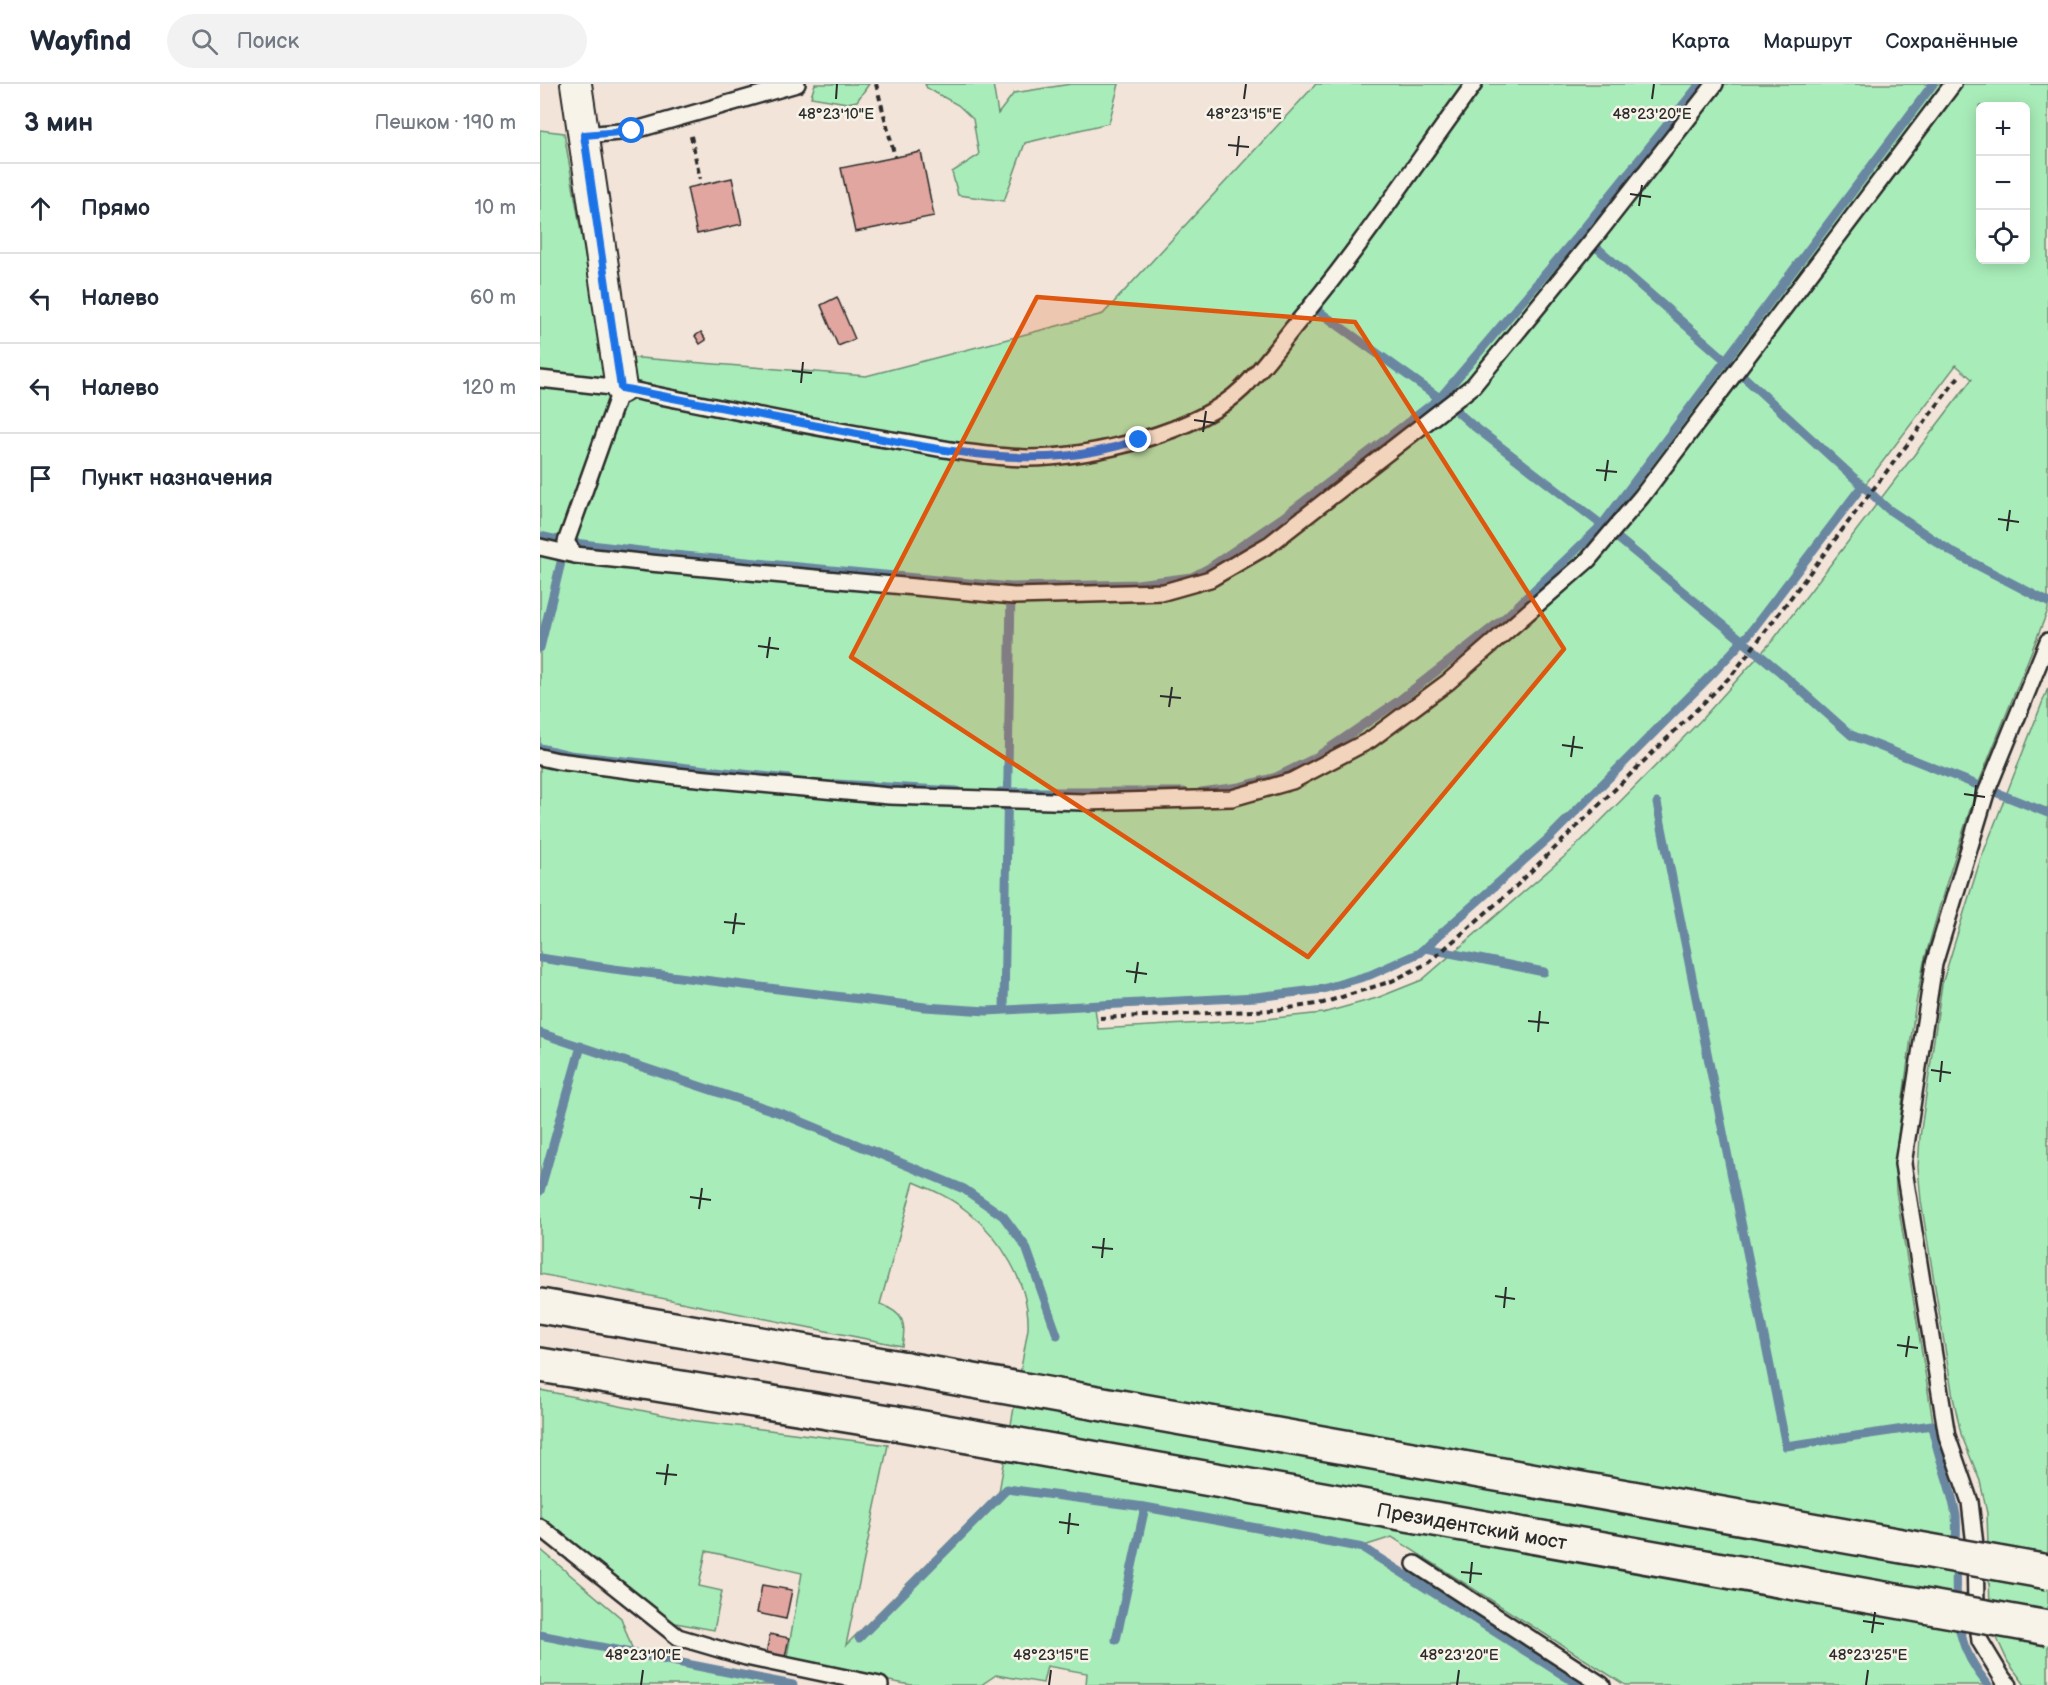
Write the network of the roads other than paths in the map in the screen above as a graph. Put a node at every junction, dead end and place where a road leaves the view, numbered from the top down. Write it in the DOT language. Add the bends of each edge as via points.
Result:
graph roads {
  1 [pos="576,84"];
  2 [pos="797,84"];
  3 [pos="1474,84"];
  4 [pos="1715,84"];
  5 [pos="1953,84"];
  6 [pos="584,135"];
  7 [pos="540,379"];
  8 [pos="621,388"];
  9 [pos="540,547"];
  10 [pos="575,555"];
  11 [pos="2048,641"];
  12 [pos="540,757"];
  13 [pos="540,1306"];
  14 [pos="540,1365"];
  15 [pos="540,1527"];
  16 [pos="1415,1564"];
  17 [pos="2048,1572"];
  18 [pos="2048,1628"];
  19 [pos="880,1685"];
  20 [pos="1602,1685"];
  21 [pos="2009,1685"];
  1 -- 6 [label="street"];
  2 -- 6 [label="lane" via="632,131"];
  3 -- 8 [label="lane" via="1332,281 1264,364 1243,388 1215,410 1185,424 1107,450 1025,458 876,438"];
  4 -- 10 [label="lane" via="1473,386 1270,544 1210,579 1164,592 1014,596"];
  5 -- 12 [label="lane" via="1642,496 1588,560 1448,682 1370,740 1292,781 1232,798 1084,802 912,796 676,776"];
  6 -- 8 [label="street"];
  7 -- 8 [label="lane"];
  8 -- 10 [label="lane" via="566,542"];
  9 -- 10 [label="lane"];
  11 -- 21 [label="lane" via="1986,793 1934,964 1903,1164 1947,1436 1971,1502 1980,1641"];
  13 -- 17 [label="highway, bridge"];
  14 -- 18 [label="highway, Президентский мост, bridge" via="896,1423"];
  15 -- 19 [label="lane" via="678,1637 746,1657"];
  16 -- 20 [label="lane"];
}
